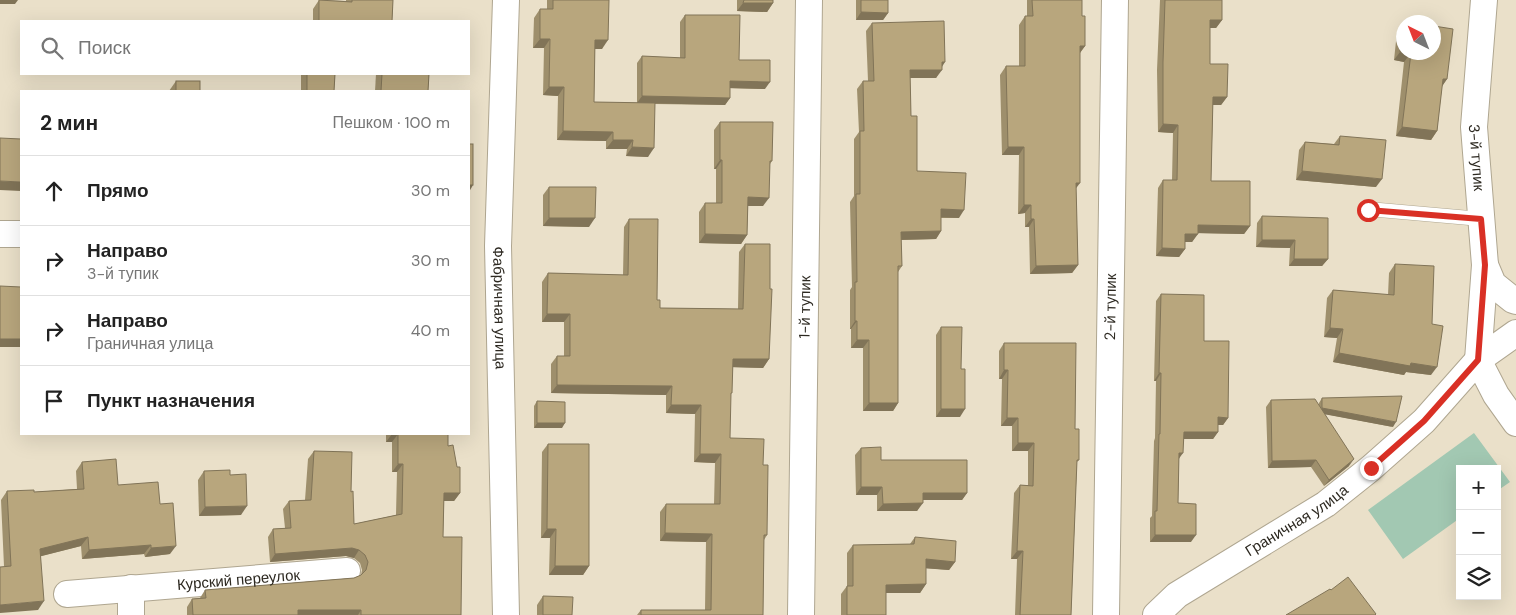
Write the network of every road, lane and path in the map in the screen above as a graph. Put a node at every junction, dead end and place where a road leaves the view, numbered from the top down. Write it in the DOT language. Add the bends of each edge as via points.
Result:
graph roads {
  1 [pos="506,0"];
  2 [pos="809,0"];
  3 [pos="1115,0"];
  4 [pos="1484,0"];
  5 [pos="1368,210"];
  6 [pos="1481,219"];
  7 [pos="0,234"];
  8 [pos="20,234"];
  9 [pos="1485,265"];
  10 [pos="1516,301"];
  11 [pos="1516,333"];
  12 [pos="1478,360"];
  13 [pos="1516,423"];
  14 [pos="347,571"];
  15 [pos="131,588"];
  16 [pos="67,594"];
  17 [pos="132,615"];
  18 [pos="506,615"];
  19 [pos="801,615"];
  20 [pos="1106,615"];
  21 [pos="1156,615"];
  1 -- 18 [label="street, Фабричная улица" via="498,246"];
  2 -- 19 [label="street, 1-й тупик"];
  3 -- 20 [label="street, 2-й тупик"];
  4 -- 6 [label="street, 3-й тупик" via="1474,127"];
  5 -- 6 [label="lane"];
  6 -- 9 [label="street, 3-й тупик"];
  7 -- 8 [label="street"];
  9 -- 10 [label="street" via="1493,284"];
  9 -- 12 [label="street, 3-й тупик"];
  11 -- 12 [label="street, Граничная улица"];
  12 -- 13 [label="street" via="1496,395"];
  12 -- 21 [label="street, Граничная улица" via="1424,421 1326,504 1177,595"];
  14 -- 15 [label="street, Курский переулок"];
  15 -- 16 [label="street, Курский переулок"];
  15 -- 17 [label="street"];
}
